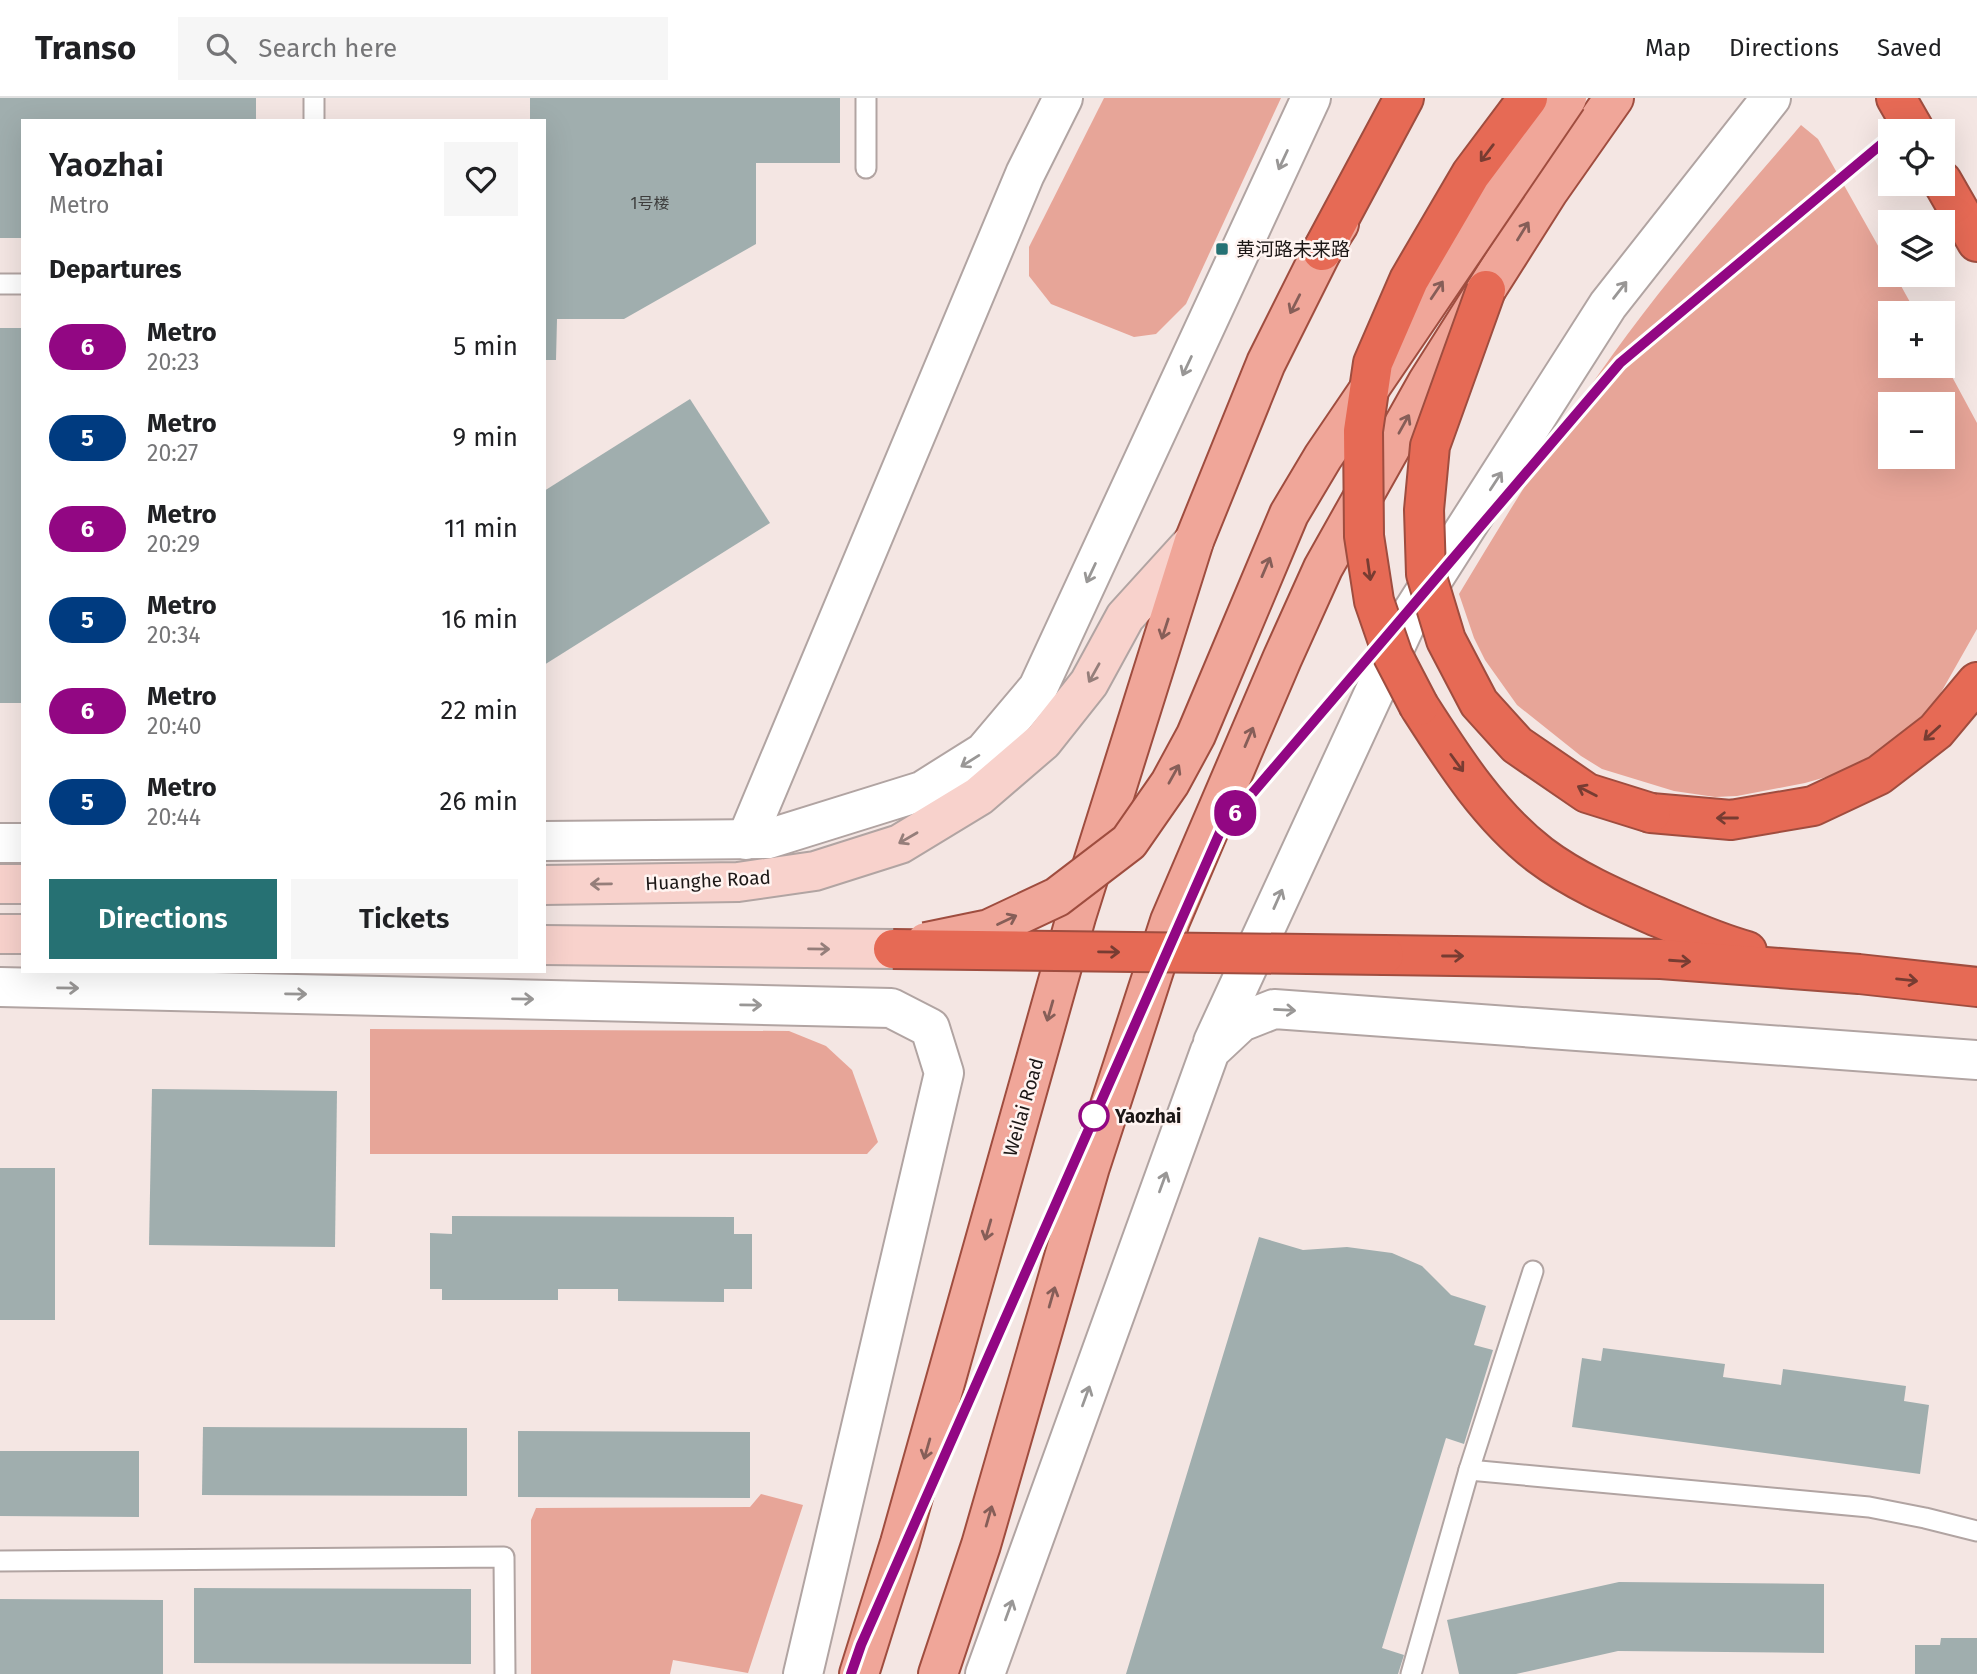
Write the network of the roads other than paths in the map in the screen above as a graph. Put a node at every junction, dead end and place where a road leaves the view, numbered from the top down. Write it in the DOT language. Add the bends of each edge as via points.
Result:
graph roads {
  1 [pos="314,98"];
  2 [pos="866,98"];
  3 [pos="1063,98"];
  4 [pos="1311,98"];
  5 [pos="1404,98"];
  6 [pos="1417,98"];
  7 [pos="1528,98"];
  8 [pos="1567,98"];
  9 [pos="1614,98"];
  10 [pos="1770,98"];
  11 [pos="1896,98"];
  12 [pos="314,119"];
  13 [pos="1907,119"];
  14 [pos="866,168"];
  15 [pos="1951,196"];
  16 [pos="1977,242"];
  17 [pos="1322,251"];
  18 [pos="0,284"];
  19 [pos="21,284"];
  20 [pos="1486,289"];
  21 [pos="1194,541"];
  22 [pos="1977,682"];
  23 [pos="746,840"];
  24 [pos="546,841"];
  25 [pos="0,843"];
  26 [pos="21,843"];
  27 [pos="0,884"];
  28 [pos="21,884"];
  29 [pos="546,885"];
  30 [pos="0,934"];
  31 [pos="21,934"];
  32 [pos="546,945"];
  33 [pos="893,949"];
  34 [pos="1818,971"];
  35 [pos="0,987"];
  36 [pos="1977,987"];
  37 [pos="1210,1051"];
  38 [pos="1977,1060"];
  39 [pos="1532,1271"];
  40 [pos="1469,1470"];
  41 [pos="1977,1531"];
  42 [pos="0,1561"];
  43 [pos="505,1674"];
  44 [pos="803,1674"];
  45 [pos="859,1674"];
  46 [pos="938,1674"];
  47 [pos="985,1674"];
  48 [pos="1410,1674"];
  1 -- 12 [label="lane"];
  2 -- 14 [label="lane"];
  3 -- 23 [label="street" via="1025,174"];
  4 -- 23 [label="street, one-way" via="1038,688 984,752 922,791 768,839"];
  5 -- 17 [label="highway"];
  6 -- 17 [label="main road, Weilai Road"];
  7 -- 34 [label="highway, one-way, bridge" via="1471,174 1409,280 1373,363 1363,430 1364,536 1374,601 1392,656 1456,763 1540,855 1602,892 1718,943"];
  33 -- 8 [label="main road, one-way, bridge" via="989,929 1057,897 1129,842 1196,735 1289,513 1322,457"];
  20 -- 9 [label="main road, one-way"];
  37 -- 10 [label="street, one-way" via="1409,617 1608,305"];
  11 -- 13 [label="highway"];
  15 -- 16 [label="highway"];
  17 -- 21 [label="main road, Weilai Road, one-way" via="1266,363"];
  18 -- 19 [label="lane"];
  22 -- 20 [label="highway, one-way, bridge" via="1936,731 1879,775 1813,806 1731,820 1651,813 1587,793 1517,745 1479,703 1446,640 1426,574 1424,510 1430,446"];
  46 -- 20 [label="main road, one-way, bridge" via="981,1545 1090,1167 1170,921 1323,568 1427,383"];
  21 -- 29 [label="main road, Huanghe Road, one-way" via="1125,617 1089,683 1043,741 979,796 900,844 815,871 738,882"];
  21 -- 45 [label="main road, Weilai Road, one-way" via="1076,917 901,1543"];
  23 -- 24 [label="street"];
  25 -- 26 [label="street"];
  27 -- 28 [label="main road"];
  30 -- 31 [label="main road"];
  32 -- 33 [label="main road, one-way"];
  33 -- 34 [label="highway, one-way, bridge" via="1661,959"];
  34 -- 36 [label="highway, one-way"];
  35 -- 44 [label="street, one-way" via="891,1008 930,1028 944,1073"];
  37 -- 38 [label="street, one-way" via="1241,1022 1274,1009"];
  47 -- 37 [label="street, one-way"];
  39 -- 40 [label="lane"];
  40 -- 41 [label="lane" via="1870,1507"];
  40 -- 48 [label="lane"];
  42 -- 43 [label="lane" via="504,1557"];
}
